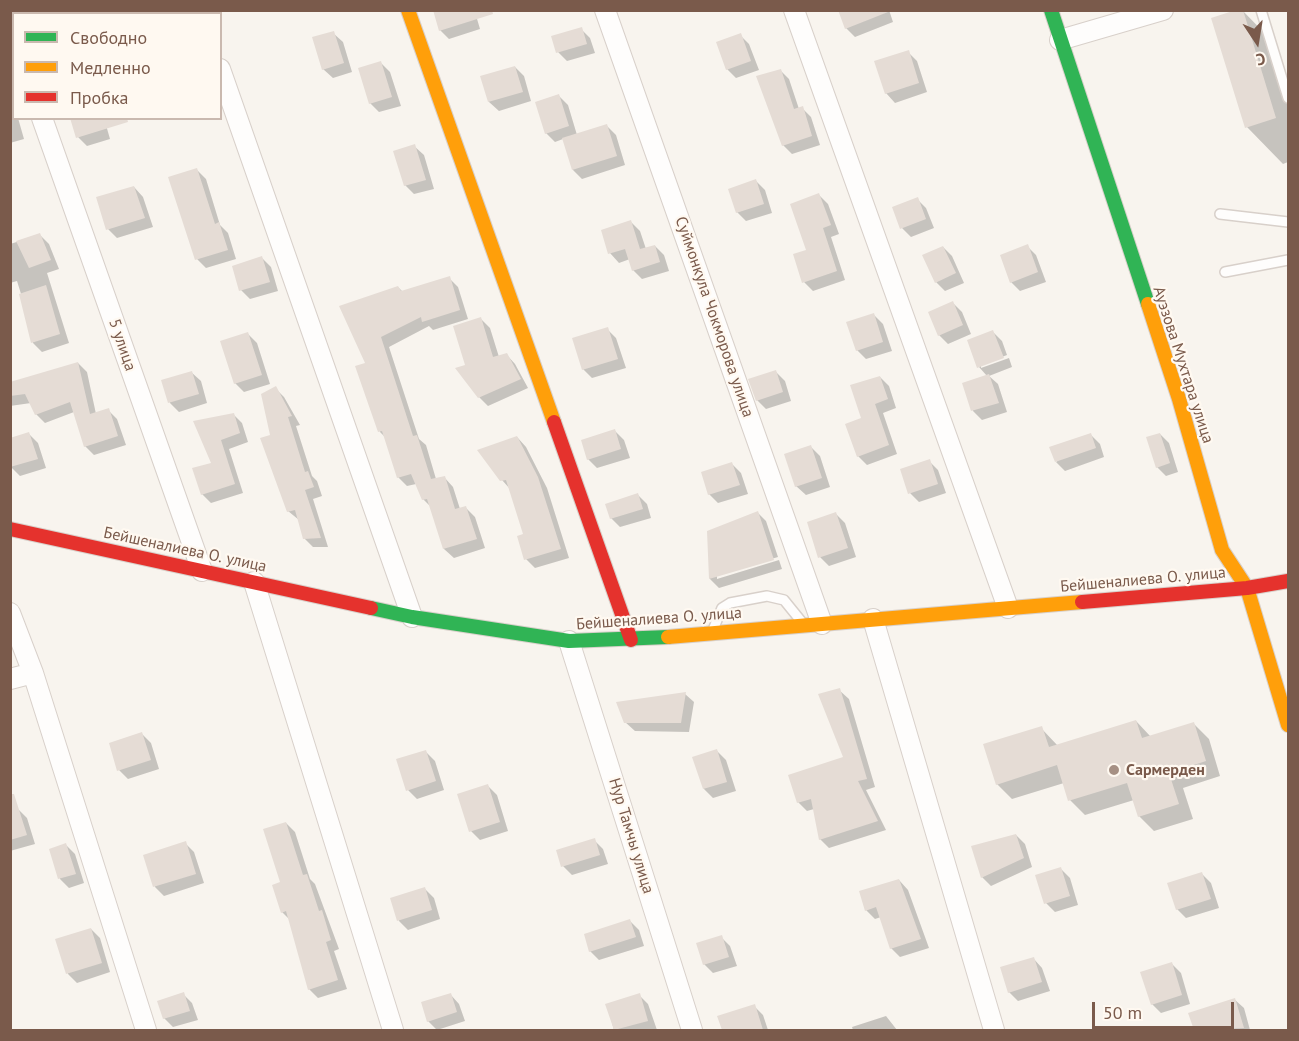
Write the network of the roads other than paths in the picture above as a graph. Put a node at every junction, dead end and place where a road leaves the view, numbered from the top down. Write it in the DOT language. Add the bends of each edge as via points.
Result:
graph roads {
  1 [pos="408,10"];
  2 [pos="605,10"];
  3 [pos="794,10"];
  4 [pos="1051,10"];
  5 [pos="1163,10"];
  6 [pos="1261,10"];
  7 [pos="1128,15"];
  8 [pos="1060,40"];
  9 [pos="222,75"];
  10 [pos="1288,98"];
  11 [pos="43,120"];
  12 [pos="1220,214"];
  13 [pos="1288,222"];
  14 [pos="1288,260"];
  15 [pos="1225,272"];
  16 [pos="10,529"];
  17 [pos="202,571"];
  18 [pos="1288,581"];
  19 [pos="254,582"];
  20 [pos="1247,588"];
  21 [pos="1008,608"];
  22 [pos="10,613"];
  23 [pos="412,616"];
  24 [pos="873,620"];
  25 [pos="813,625"];
  26 [pos="711,633"];
  27 [pos="631,640"];
  28 [pos="569,642"];
  29 [pos="33,673"];
  30 [pos="10,679"];
  31 [pos="1288,725"];
  32 [pos="146,1030"];
  33 [pos="393,1030"];
  34 [pos="692,1030"];
  35 [pos="994,1030"];
  1 -- 27 [label="street"];
  2 -- 25 [label="street, Суймонкула Чокморова улица"];
  3 -- 21 [label="street"];
  4 -- 8 [label="street, Ауэзова Мухтара улица"];
  5 -- 7 [label="street"];
  6 -- 10 [label="lane"];
  7 -- 8 [label="street"];
  8 -- 20 [label="street, Ауэзова Мухтара улица" via="1179,399 1222,550"];
  9 -- 23 [label="street"];
  11 -- 17 [label="street, 5 улица"];
  12 -- 13 [label="lane"];
  14 -- 15 [label="lane"];
  16 -- 17 [label="street, Бейшеналиева О. улица"];
  17 -- 19 [label="street, Бейшеналиева О. улица"];
  18 -- 20 [label="street, Бейшеналиева О. улица"];
  19 -- 23 [label="street, Бейшеналиева О. улица"];
  19 -- 33 [label="street"];
  20 -- 21 [label="street, Бейшеналиева О. улица"];
  20 -- 31 [label="street, Ауэзова Мухтара улица"];
  21 -- 24 [label="street, Бейшеналиева О. улица"];
  22 -- 29 [label="street"];
  23 -- 28 [label="street, Бейшеналиева О. улица"];
  24 -- 25 [label="street, Бейшеналиева О. улица"];
  24 -- 35 [label="street"];
  25 -- 26 [label="street, Бейшеналиева О. улица"];
  25 -- 26 [label="lane" via="784,600 767,596 722,608"];
  26 -- 27 [label="street, Бейшеналиева О. улица"];
  27 -- 28 [label="street, Бейшеналиева О. улица"];
  28 -- 34 [label="street, Нур Тамчы улица"];
  29 -- 30 [label="street"];
  29 -- 32 [label="street"];
}
